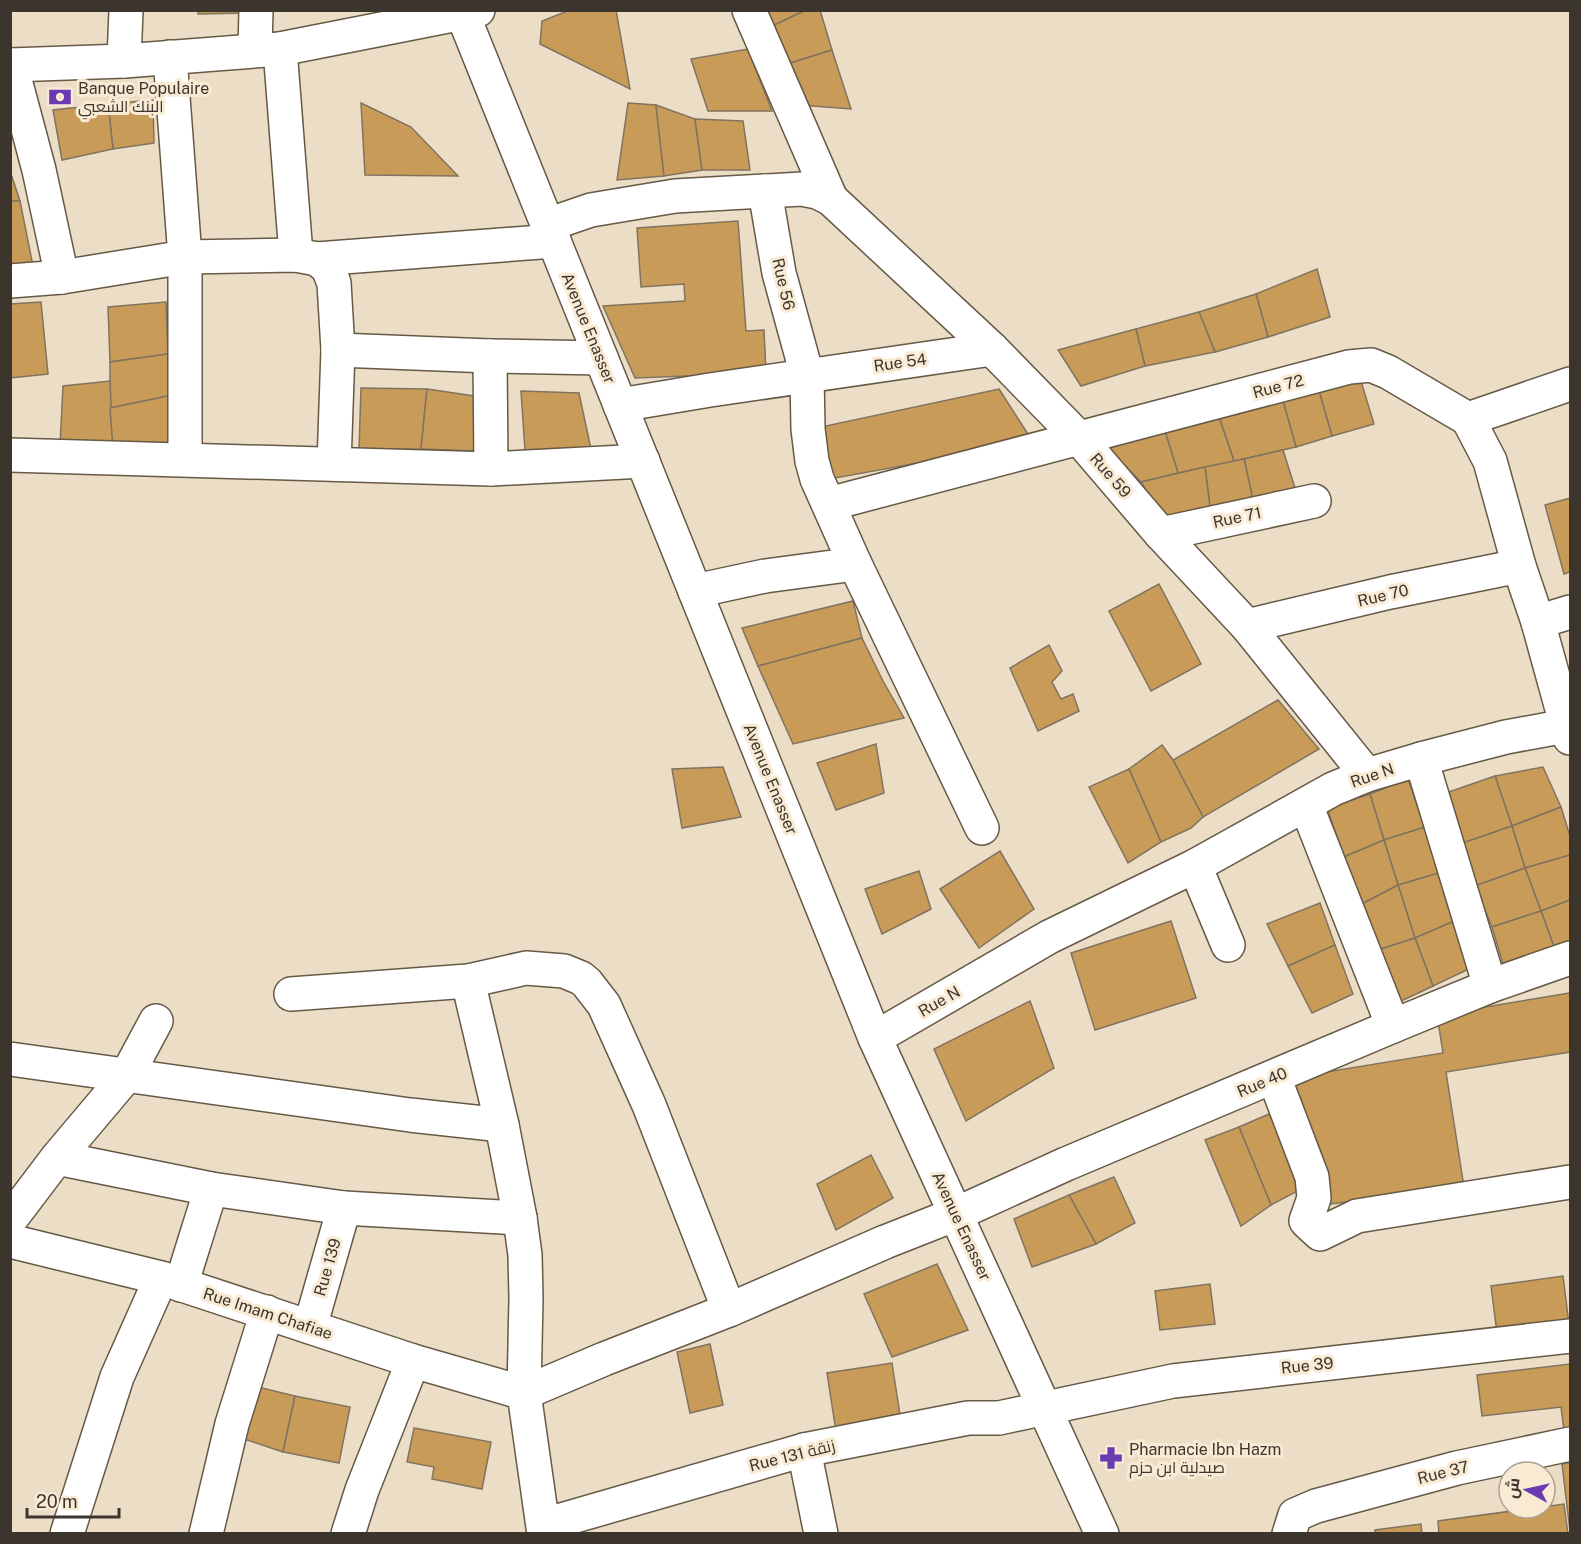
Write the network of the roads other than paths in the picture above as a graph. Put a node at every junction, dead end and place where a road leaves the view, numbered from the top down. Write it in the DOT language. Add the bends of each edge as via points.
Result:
graph roads {
  1 [pos="126,10"];
  2 [pos="256,10"];
  3 [pos="749,10"];
  4 [pos="470,13"];
  5 [pos="414,17"];
  6 [pos="267,50"];
  7 [pos="170,57"];
  8 [pos="124,61"];
  9 [pos="11,65"];
  10 [pos="765,191"];
  11 [pos="831,199"];
  12 [pos="550,233"];
  13 [pos="185,257"];
  14 [pos="307,257"];
  15 [pos="62,277"];
  16 [pos="10,280"];
  17 [pos="992,349"];
  18 [pos="338,350"];
  19 [pos="490,356"];
  20 [pos="601,358"];
  21 [pos="807,375"];
  22 [pos="1570,384"];
  23 [pos="620,405"];
  24 [pos="1468,419"];
  25 [pos="1078,437"];
  26 [pos="10,455"];
  27 [pos="185,459"];
  28 [pos="643,462"];
  29 [pos="334,464"];
  30 [pos="491,468"];
  31 [pos="1314,501"];
  32 [pos="829,504"];
  33 [pos="1161,534"];
  34 [pos="855,564"];
  35 [pos="1519,566"];
  36 [pos="695,591"];
  37 [pos="1570,612"];
  38 [pos="1538,622"];
  39 [pos="1247,626"];
  40 [pos="1568,732"];
  41 [pos="1421,759"];
  42 [pos="1366,775"];
  43 [pos="1306,805"];
  44 [pos="982,828"];
  45 [pos="1195,866"];
  46 [pos="1228,945"];
  47 [pos="1570,958"];
  48 [pos="468,981"];
  49 [pos="1490,986"];
  50 [pos="291,993"];
  51 [pos="156,1020"];
  52 [pos="1393,1026"];
  53 [pos="875,1038"];
  54 [pos="10,1059"];
  55 [pos="127,1075"];
  56 [pos="1274,1077"];
  57 [pos="502,1125"];
  58 [pos="57,1158"];
  59 [pos="1570,1182"];
  60 [pos="211,1189"];
  61 [pos="344,1208"];
  62 [pos="956,1214"];
  63 [pos="520,1218"];
  64 [pos="10,1220"];
  65 [pos="10,1241"];
  66 [pos="171,1281"];
  67 [pos="729,1310"];
  68 [pos="267,1312"];
  69 [pos="310,1327"];
  70 [pos="1570,1336"];
  71 [pos="414,1361"];
  72 [pos="524,1393"];
  73 [pos="1045,1408"];
  74 [pos="1570,1444"];
  75 [pos="804,1450"];
  76 [pos="544,1529"];
  77 [pos="67,1533"];
  78 [pos="206,1533"];
  79 [pos="348,1533"];
  80 [pos="821,1533"];
  81 [pos="1102,1533"];
  82 [pos="1289,1533"];
  1 -- 8 [label="street"];
  2 -- 6 [label="street"];
  3 -- 11 [label="street"];
  4 -- 5 [label="street"];
  4 -- 12 [label="street, Avenue Enasser"];
  5 -- 6 [label="street"];
  6 -- 7 [label="street"];
  6 -- 14 [label="street"];
  7 -- 8 [label="street"];
  7 -- 13 [label="street"];
  8 -- 9 [label="street"];
  9 -- 15 [label="street"];
  10 -- 11 [label="street" via="802,189"];
  10 -- 12 [label="street" via="675,196 591,210"];
  10 -- 21 [label="street, Rue 56" via="779,273"];
  11 -- 17 [label="street, Rue 59"];
  12 -- 14 [label="street"];
  12 -- 20 [label="street, Avenue Enasser"];
  13 -- 14 [label="street"];
  13 -- 15 [label="street"];
  13 -- 27 [label="street"];
  14 -- 18 [label="street" via="328,268 334,283"];
  15 -- 16 [label="street"];
  17 -- 21 [label="street, Rue 54"];
  17 -- 25 [label="street, Rue 59"];
  18 -- 19 [label="street"];
  18 -- 29 [label="street"];
  19 -- 20 [label="street"];
  19 -- 30 [label="street"];
  20 -- 23 [label="street, Avenue Enasser"];
  21 -- 23 [label="street, Rue 54"];
  21 -- 32 [label="street, Rue 56" via="812,461"];
  22 -- 24 [label="street"];
  23 -- 28 [label="street, Avenue Enasser"];
  24 -- 25 [label="street, Rue 72" via="1371,365"];
  24 -- 35 [label="street" via="1490,461"];
  25 -- 32 [label="street, Rue 72"];
  25 -- 33 [label="street, Rue 59"];
  26 -- 27 [label="street"];
  27 -- 29 [label="street"];
  28 -- 30 [label="street"];
  28 -- 36 [label="street, Avenue Enasser"];
  29 -- 30 [label="street"];
  31 -- 33 [label="street, Rue 71"];
  32 -- 34 [label="street, Rue 56"];
  33 -- 39 [label="street, Rue 59"];
  34 -- 36 [label="street" via="765,576"];
  34 -- 44 [label="street, Rue 56"];
  35 -- 38 [label="street"];
  35 -- 39 [label="street, Rue 70"];
  36 -- 53 [label="street, Avenue Enasser"];
  37 -- 38 [label="street"];
  38 -- 40 [label="street"];
  39 -- 42 [label="street, Rue 59"];
  40 -- 41 [label="street, Rue N" via="1506,736"];
  41 -- 42 [label="street, Rue N"];
  41 -- 49 [label="street"];
  42 -- 43 [label="street, Rue N"];
  43 -- 45 [label="street, Rue N"];
  43 -- 52 [label="street"];
  45 -- 46 [label="street"];
  45 -- 53 [label="street, Rue N" via="1049,938"];
  47 -- 49 [label="street, Rue 40"];
  48 -- 50 [label="street"];
  48 -- 57 [label="street"];
  48 -- 67 [label="street" via="526,968 564,971 581,978 598,996 649,1105"];
  49 -- 52 [label="street, Rue 40"];
  51 -- 55 [label="street"];
  52 -- 56 [label="street, Rue 40"];
  53 -- 62 [label="street, Avenue Enasser"];
  54 -- 55 [label="street"];
  55 -- 57 [label="street"];
  55 -- 58 [label="street"];
  56 -- 59 [label="street" via="1312,1177 1314,1198 1306,1221 1320,1234 1357,1216"];
  56 -- 62 [label="street, Rue 40"];
  57 -- 63 [label="street"];
  58 -- 60 [label="street"];
  58 -- 64 [label="street"];
  60 -- 61 [label="street"];
  60 -- 66 [label="street"];
  61 -- 63 [label="street"];
  61 -- 69 [label="street, Rue 139"];
  62 -- 67 [label="street, Rue 40"];
  62 -- 73 [label="street, Avenue Enasser"];
  63 -- 72 [label="street" via="525,1256"];
  65 -- 66 [label="street, Rue Imam Chafiae"];
  66 -- 68 [label="street, Rue Imam Chafiae"];
  66 -- 77 [label="street" via="117,1377"];
  67 -- 72 [label="street, Rue 40"];
  68 -- 69 [label="street, Rue Imam Chafiae"];
  68 -- 78 [label="street" via="232,1424"];
  69 -- 71 [label="street, Rue Imam Chafiae"];
  70 -- 73 [label="street, Rue 39" via="1173,1380"];
  71 -- 72 [label="street, Rue Imam Chafiae"];
  71 -- 79 [label="street"];
  72 -- 76 [label="street"];
  73 -- 75 [label="street, Rue 131 زنقة" via="999,1418 968,1418"];
  73 -- 81 [label="street, Avenue Enasser"];
  74 -- 82 [label="street, Rue 37" via="1457,1468 1316,1506 1295,1515"];
  75 -- 76 [label="street, Rue 131 زنقة"];
  75 -- 80 [label="street"];
}
